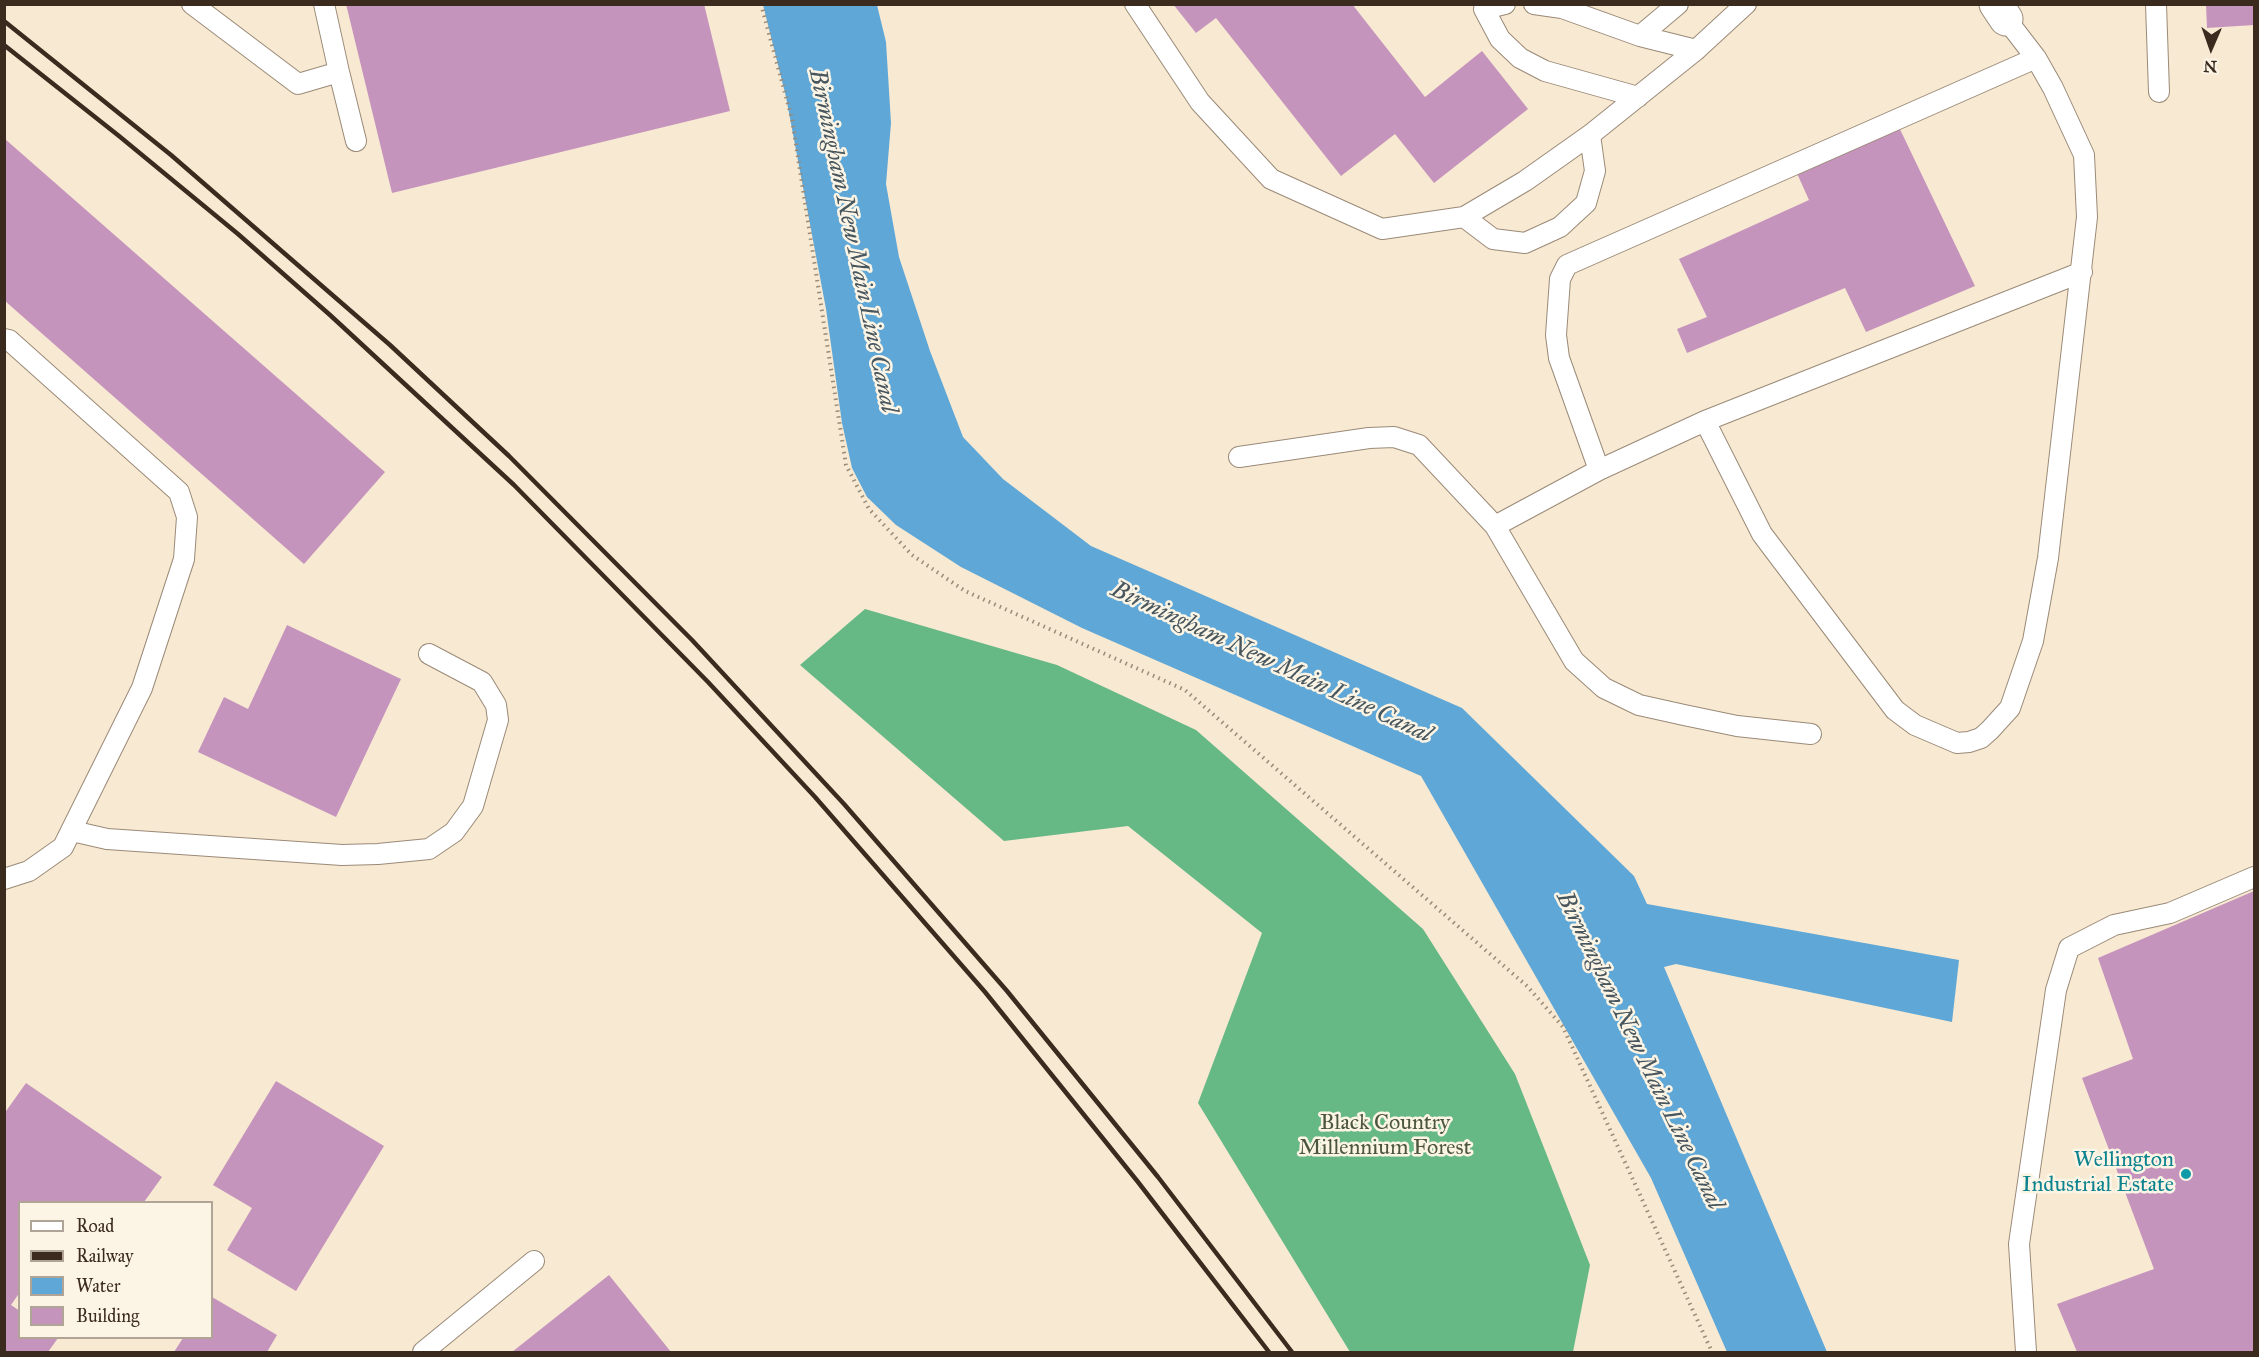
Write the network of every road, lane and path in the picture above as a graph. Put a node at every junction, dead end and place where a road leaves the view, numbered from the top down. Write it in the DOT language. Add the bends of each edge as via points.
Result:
graph roads {
  1 [pos="192,4"];
  2 [pos="324,4"];
  3 [pos="761,4"];
  4 [pos="1135,4"];
  5 [pos="1504,4"];
  6 [pos="1534,4"];
  7 [pos="1746,4"];
  8 [pos="2156,4"];
  9 [pos="1480,7"];
  10 [pos="1666,8"];
  11 [pos="2001,12"];
  12 [pos="1641,36"];
  13 [pos="1696,50"];
  14 [pos="2036,58"];
  15 [pos="339,72"];
  16 [pos="2159,92"];
  17 [pos="1638,97"];
  18 [pos="1590,135"];
  19 [pos="356,141"];
  20 [pos="1464,218"];
  21 [pos="2082,272"];
  22 [pos="4,339"];
  23 [pos="1705,421"];
  24 [pos="1239,457"];
  25 [pos="1599,470"];
  26 [pos="1495,526"];
  27 [pos="429,654"];
  28 [pos="1811,735"];
  29 [pos="72,831"];
  30 [pos="2254,876"];
  31 [pos="4,879"];
  32 [pos="534,1261"];
  33 [pos="423,1353"];
  34 [pos="1712,1353"];
  35 [pos="2026,1353"];
  1 -- 15 [label="lane" via="298,84"];
  2 -- 15 [label="lane"];
  3 -- 34 [label="path" via="792,119 846,465 869,509 912,555 965,591 1185,690 1527,986 1563,1027"];
  4 -- 20 [label="lane" via="1200,102 1271,179 1382,229"];
  5 -- 9 [label="lane"];
  6 -- 12 [label="lane" via="1562,8"];
  7 -- 13 [label="lane"];
  8 -- 16 [label="lane"];
  9 -- 17 [label="lane" via="1500,39 1520,58 1545,71"];
  10 -- 12 [label="lane"];
  11 -- 14 [label="lane"];
  12 -- 13 [label="lane"];
  13 -- 17 [label="lane"];
  14 -- 21 [label="lane" via="2084,154 2087,217"];
  14 -- 25 [label="lane" via="1568,265 1560,279 1556,335 1559,358"];
  15 -- 19 [label="lane"];
  17 -- 18 [label="lane"];
  18 -- 20 [label="lane"];
  18 -- 20 [label="lane" via="1595,171 1586,203 1560,227 1525,243 1493,239"];
  21 -- 23 [label="lane"];
  21 -- 23 [label="lane" via="2048,558 2033,641 2010,708 1981,738 1957,743 1915,725 1895,710 1762,534"];
  22 -- 29 [label="lane" via="179,492 187,517 184,559 142,688"];
  23 -- 25 [label="lane"];
  24 -- 26 [label="lane" via="1394,437 1419,445"];
  25 -- 26 [label="lane"];
  26 -- 28 [label="lane" via="1574,661 1604,688 1639,705 1737,726"];
  27 -- 29 [label="lane" via="482,682 496,705 498,720 473,806 454,832 429,849 342,855 107,839"];
  29 -- 31 [label="lane" via="63,848 29,871"];
  30 -- 35 [label="lane" via="2170,913 2114,925 2069,948 2056,990 2019,1244"];
  32 -- 33 [label="lane"];
}
